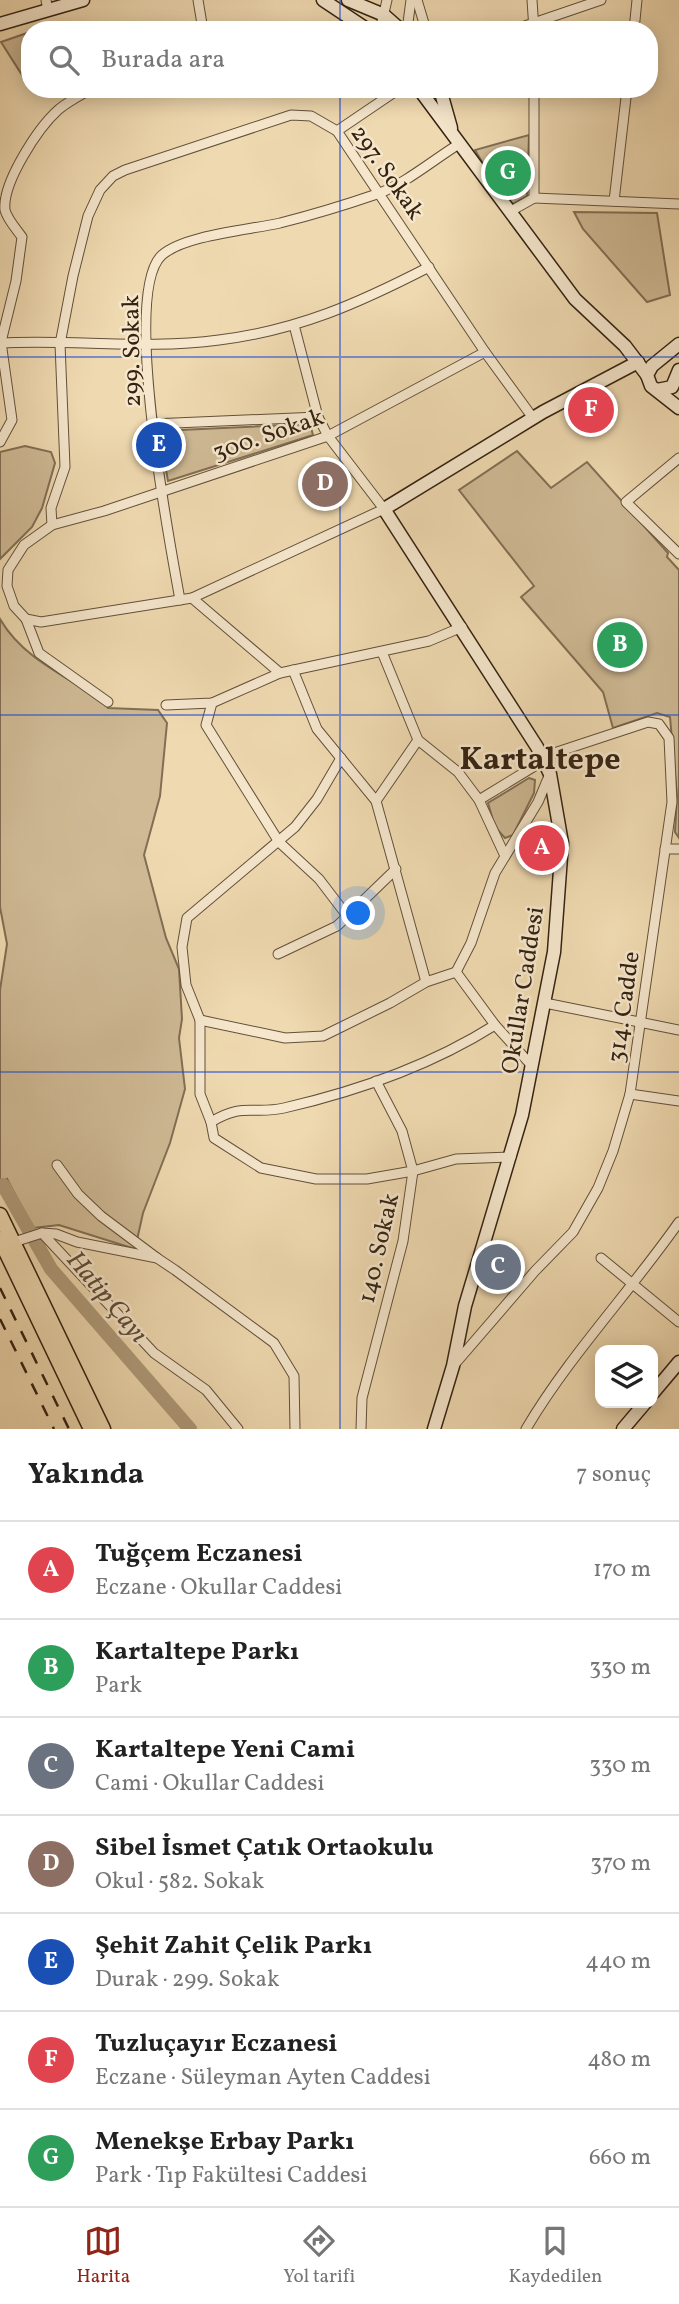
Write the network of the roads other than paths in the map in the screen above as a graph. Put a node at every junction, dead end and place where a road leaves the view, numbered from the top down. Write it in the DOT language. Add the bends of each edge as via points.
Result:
graph roads {
  1 [pos="83,0"];
  2 [pos="198,0"];
  3 [pos="323,0"];
  4 [pos="348,0"];
  5 [pos="387,0"];
  6 [pos="411,0"];
  7 [pos="417,0"];
  8 [pos="532,0"];
  9 [pos="601,0"];
  10 [pos="637,0"];
  11 [pos="47,5"];
  12 [pos="384,15"];
  13 [pos="202,21"];
  14 [pos="355,21"];
  15 [pos="382,21"];
  16 [pos="392,21"];
  17 [pos="406,21"];
  18 [pos="423,21"];
  19 [pos="534,21"];
  20 [pos="547,21"];
  21 [pos="635,21"];
  22 [pos="0,24"];
  23 [pos="77,98"];
  24 [pos="386,98"];
  25 [pos="426,98"];
  26 [pos="443,98"];
  27 [pos="534,98"];
  28 [pos="626,98"];
  29 [pos="337,131"];
  30 [pos="456,139"];
  31 [pos="380,193"];
  32 [pos="534,198"];
  33 [pos="614,201"];
  34 [pos="679,204"];
  35 [pos="509,212"];
  36 [pos="429,267"];
  37 [pos="294,325"];
  38 [pos="1,342"];
  39 [pos="60,344"];
  40 [pos="148,344"];
  41 [pos="679,344"];
  42 [pos="485,352"];
  43 [pos="638,362"];
  44 [pos="661,362"];
  45 [pos="648,375"];
  46 [pos="678,377"];
  47 [pos="657,390"];
  48 [pos="679,408"];
  49 [pos="318,416"];
  50 [pos="533,418"];
  51 [pos="152,424"];
  52 [pos="328,436"];
  53 [pos="0,442"];
  54 [pos="679,458"];
  55 [pos="161,490"];
  56 [pos="384,509"];
  57 [pos="52,525"];
  58 [pos="679,554"];
  59 [pos="192,598"];
  60 [pos="180,600"];
  61 [pos="26,619"];
  62 [pos="462,627"];
  63 [pos="382,652"];
  64 [pos="293,670"];
  65 [pos="279,673"];
  66 [pos="108,702"];
  67 [pos="212,703"];
  68 [pos="166,705"];
  69 [pos="418,740"];
  70 [pos="341,758"];
  71 [pos="542,759"];
  72 [pos="550,774"];
  73 [pos="479,800"];
  74 [pos="376,801"];
  75 [pos="279,842"];
  76 [pos="665,849"];
  77 [pos="679,849"];
  78 [pos="505,856"];
  79 [pos="396,869"];
  80 [pos="348,917"];
  81 [pos="278,954"];
  82 [pos="456,972"];
  83 [pos="426,982"];
  84 [pos="545,1003"];
  85 [pos="200,1020"];
  86 [pos="642,1020"];
  87 [pos="495,1025"];
  88 [pos="679,1030"];
  89 [pos="532,1066"];
  90 [pos="376,1081"];
  91 [pos="630,1094"];
  92 [pos="679,1101"];
  93 [pos="211,1122"];
  94 [pos="511,1157"];
  95 [pos="57,1165"];
  96 [pos="413,1171"];
  97 [pos="0,1215"];
  98 [pos="679,1222"];
  99 [pos="39,1233"];
  100 [pos="13,1240"];
  101 [pos="157,1258"];
  102 [pos="601,1258"];
  103 [pos="635,1283"];
  104 [pos="679,1322"];
  105 [pos="679,1362"];
  106 [pos="453,1366"];
  107 [pos="658,1388"];
  108 [pos="641,1408"];
  109 [pos="91,1429"];
  110 [pos="103,1429"];
  111 [pos="238,1429"];
  112 [pos="295,1429"];
  113 [pos="360,1429"];
  114 [pos="434,1429"];
  115 [pos="527,1429"];
  116 [pos="623,1429"];
  1 -- 11 [label="street"];
  2 -- 13 [label="street"];
  3 -- 14 [label="street"];
  4 -- 12 [label="street"];
  5 -- 12 [label="street"];
  6 -- 17 [label="street"];
  7 -- 18 [label="street"];
  8 -- 19 [label="street"];
  9 -- 20 [label="street"];
  10 -- 21 [label="street"];
  11 -- 22 [label="street"];
  12 -- 15 [label="street"];
  12 -- 16 [label="street"];
  23 -- 38 [label="street" via="58,111 35,138 6,195 5,212 22,237"];
  24 -- 29 [label="street"];
  25 -- 30 [label="street"];
  26 -- 30 [label="street"];
  27 -- 32 [label="street"];
  28 -- 33 [label="street"];
  29 -- 31 [label="street, 297. Sokak"];
  29 -- 39 [label="street, 297. Sokak" via="311,116 291,115 113,176 100,190 88,216"];
  30 -- 31 [label="street, 299. Sokak"];
  30 -- 35 [label="street"];
  31 -- 36 [label="street, 297. Sokak"];
  31 -- 40 [label="street, 299. Sokak" via="280,223 204,238 164,254 152,268 147,289"];
  32 -- 33 [label="street"];
  32 -- 35 [label="street"];
  33 -- 34 [label="street"];
  35 -- 43 [label="street" via="575,299"];
  36 -- 37 [label="street" via="355,305"];
  36 -- 42 [label="street, 297. Sokak"];
  37 -- 40 [label="street" via="218,340"];
  37 -- 49 [label="street"];
  38 -- 39 [label="street"];
  38 -- 53 [label="street" via="12,420"];
  39 -- 40 [label="street"];
  39 -- 57 [label="street, 297. Sokak" via="65,467 51,508"];
  40 -- 51 [label="street, 299. Sokak"];
  41 -- 44 [label="street"];
  42 -- 50 [label="street, 297. Sokak"];
  42 -- 52 [label="street, 300. Sokak"];
  43 -- 45 [label="street"];
  43 -- 50 [label="street"];
  44 -- 45 [label="street" via="652,366"];
  44 -- 46 [label="street" via="671,365"];
  45 -- 47 [label="street"];
  46 -- 47 [label="street" via="668,389"];
  47 -- 48 [label="street"];
  49 -- 51 [label="street"];
  49 -- 52 [label="street"];
  50 -- 56 [label="street"];
  51 -- 55 [label="street, 299. Sokak"];
  52 -- 55 [label="street, 300. Sokak"];
  52 -- 56 [label="street"];
  54 -- 58 [label="street" via="626,502"];
  55 -- 57 [label="street, 300. Sokak"];
  55 -- 60 [label="street, 299. Sokak"];
  56 -- 59 [label="street"];
  56 -- 62 [label="street, Okullar Caddesi"];
  57 -- 61 [label="street" via="24,545 8,570 7,586 14,606"];
  59 -- 60 [label="street"];
  59 -- 65 [label="street"];
  60 -- 61 [label="street" via="41,622"];
  61 -- 66 [label="street" via="39,653"];
  62 -- 63 [label="street" via="429,641"];
  62 -- 71 [label="street, Okullar Caddesi"];
  63 -- 64 [label="street"];
  63 -- 69 [label="street"];
  64 -- 65 [label="street"];
  64 -- 70 [label="street" via="317,729"];
  65 -- 67 [label="street"];
  67 -- 68 [label="street"];
  67 -- 75 [label="street" via="206,725"];
  69 -- 73 [label="street" via="457,772"];
  69 -- 74 [label="street"];
  70 -- 74 [label="street"];
  70 -- 75 [label="street" via="317,799"];
  71 -- 72 [label="street, Okullar Caddesi"];
  71 -- 73 [label="street"];
  71 -- 76 [label="street, 314. Cadde" via="648,722 659,724 669,738 673,788"];
  72 -- 78 [label="street"];
  72 -- 84 [label="street, Okullar Caddesi" via="562,843 554,952"];
  73 -- 78 [label="street"];
  74 -- 79 [label="street"];
  75 -- 80 [label="street" via="319,879"];
  75 -- 85 [label="street" via="187,918 182,947 186,985"];
  76 -- 77 [label="street"];
  76 -- 86 [label="street, 314. Cadde"];
  78 -- 82 [label="street"];
  79 -- 80 [label="street"];
  79 -- 83 [label="street"];
  80 -- 81 [label="street"];
  82 -- 83 [label="street"];
  82 -- 87 [label="street"];
  83 -- 85 [label="street" via="323,1035 285,1038"];
  84 -- 86 [label="street"];
  84 -- 89 [label="street, Okullar Caddesi"];
  85 -- 93 [label="street" via="200,1094"];
  86 -- 88 [label="street"];
  86 -- 91 [label="street, 314. Cadde"];
  87 -- 89 [label="street"];
  87 -- 90 [label="street" via="405,1073"];
  89 -- 94 [label="street, Okullar Caddesi"];
  90 -- 93 [label="street" via="281,1109 231,1110"];
  90 -- 96 [label="street, 140. Sokak" via="402,1131"];
  91 -- 92 [label="street"];
  91 -- 106 [label="street, 314. Cadde" via="598,1188 573,1232"];
  93 -- 96 [label="street" via="214,1138 261,1168 316,1179 367,1179"];
  94 -- 96 [label="street" via="456,1159"];
  94 -- 106 [label="street, Okullar Caddesi" via="465,1306"];
  95 -- 101 [label="street" via="101,1216"];
  96 -- 113 [label="street, 140. Sokak" via="403,1241 358,1414"];
  97 -- 100 [label="main road"];
  98 -- 103 [label="street"];
  99 -- 100 [label="street"];
  99 -- 101 [label="street"];
  99 -- 111 [label="street" via="154,1353 206,1390"];
  100 -- 109 [label="main road"];
  100 -- 110 [label="main road"];
  101 -- 112 [label="street" via="274,1343 298,1387"];
  102 -- 103 [label="street"];
  103 -- 104 [label="street"];
  103 -- 115 [label="street" via="544,1397"];
  105 -- 107 [label="street"];
  106 -- 114 [label="street, Okullar Caddesi"];
  108 -- 116 [label="street"];
}
